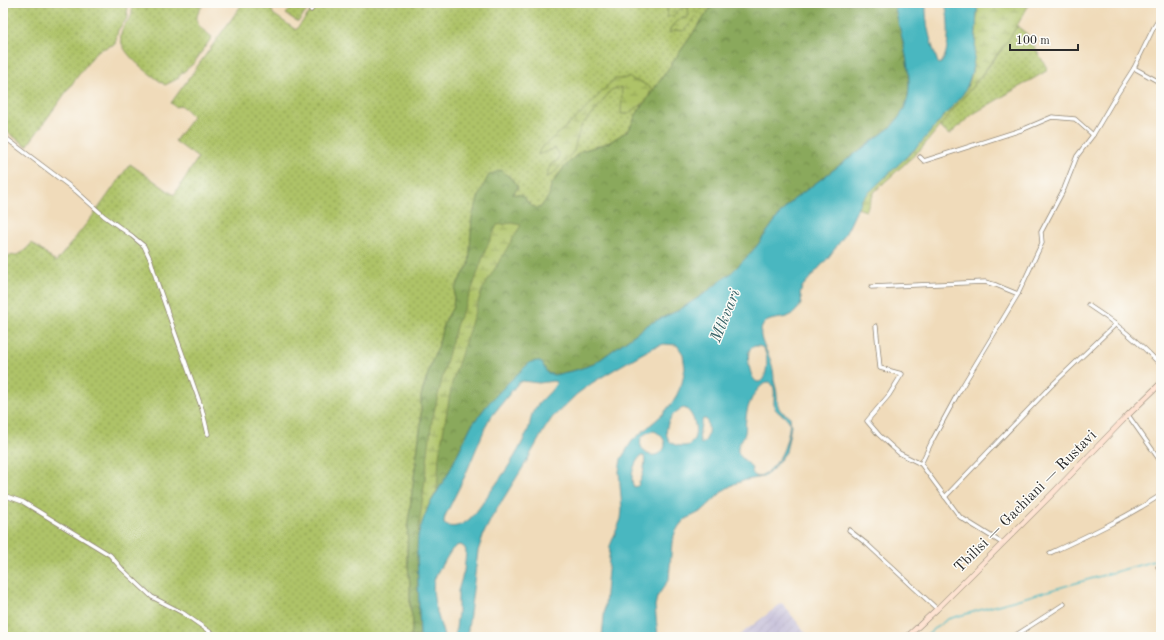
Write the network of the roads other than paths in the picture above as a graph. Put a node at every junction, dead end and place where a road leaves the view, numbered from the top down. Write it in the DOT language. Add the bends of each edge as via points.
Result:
graph roads {
  1 [pos="316,3"];
  2 [pos="311,10"];
  3 [pos="1161,16"];
  4 [pos="1134,68"];
  5 [pos="1161,83"];
  6 [pos="1093,135"];
  7 [pos="3,136"];
  8 [pos="920,157"];
  9 [pos="871,287"];
  10 [pos="1018,294"];
  11 [pos="1088,305"];
  12 [pos="1116,324"];
  13 [pos="876,326"];
  14 [pos="1161,365"];
  15 [pos="1161,383"];
  16 [pos="1128,415"];
  17 [pos="208,434"];
  18 [pos="1161,462"];
  19 [pos="921,464"];
  20 [pos="3,494"];
  21 [pos="1161,495"];
  22 [pos="946,497"];
  23 [pos="850,530"];
  24 [pos="1002,543"];
  25 [pos="1050,553"];
  26 [pos="1064,604"];
  27 [pos="937,609"];
  28 [pos="219,637"];
  29 [pos="907,637"];
  30 [pos="1013,637"];
  1 -- 2 [label="street"];
  3 -- 4 [label="street"];
  4 -- 5 [label="street"];
  4 -- 6 [label="street"];
  6 -- 8 [label="street" via="1075,120 1052,117 1024,129 924,161"];
  6 -- 10 [label="street" via="1077,156 1064,189 1041,232 1042,243"];
  7 -- 17 [label="street" via="144,246 202,409"];
  9 -- 10 [label="street" via="985,282"];
  10 -- 19 [label="street" via="957,395"];
  11 -- 12 [label="street"];
  12 -- 14 [label="street"];
  12 -- 22 [label="street" via="1050,387"];
  13 -- 19 [label="street" via="880,368 902,374 867,421 899,453"];
  15 -- 16 [label="main road, Tbilisi — Gachiani — Rustavi"];
  16 -- 18 [label="street"];
  16 -- 24 [label="main road, Tbilisi — Gachiani — Rustavi"];
  19 -- 22 [label="street"];
  20 -- 28 [label="street" via="23,502 110,555 152,597 183,613"];
  21 -- 25 [label="street" via="1109,526"];
  22 -- 24 [label="street" via="960,517"];
  23 -- 27 [label="street"];
  24 -- 27 [label="main road, Tbilisi — Gachiani — Rustavi"];
  26 -- 30 [label="street"];
  27 -- 29 [label="main road, Tbilisi — Gachiani — Rustavi"];
}
